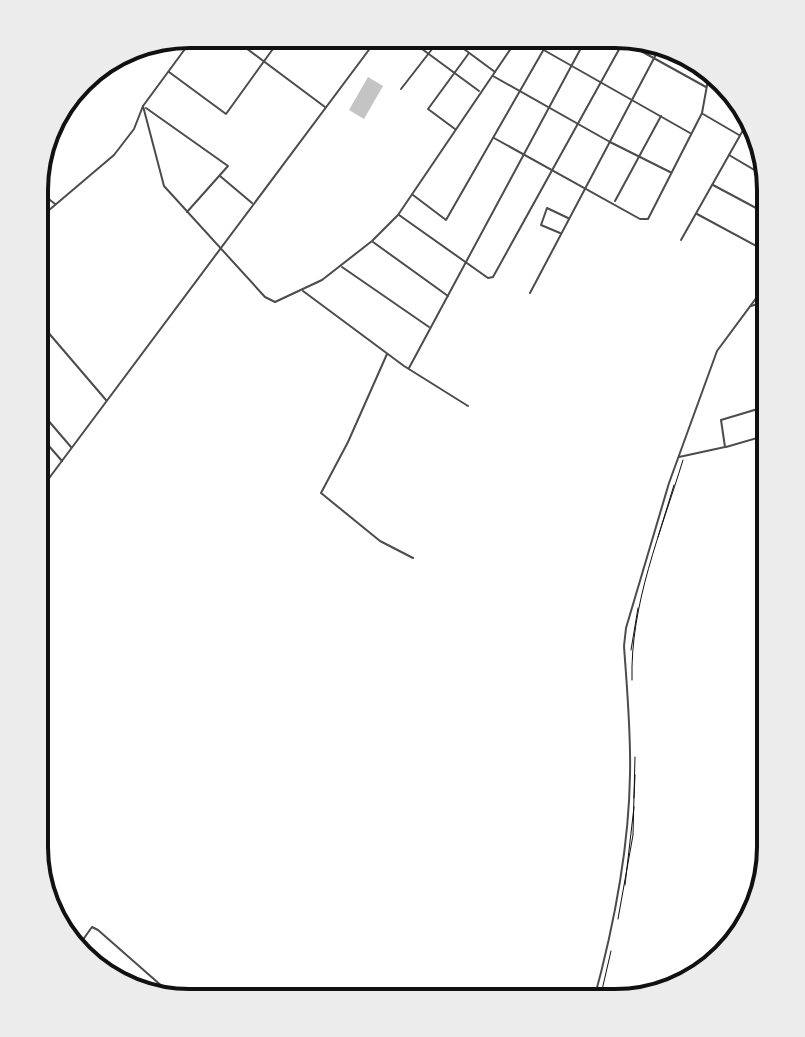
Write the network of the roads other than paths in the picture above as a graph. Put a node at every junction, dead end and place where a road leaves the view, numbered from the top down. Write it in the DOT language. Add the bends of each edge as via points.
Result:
graph roads {
  1 [pos="186,48"];
  2 [pos="246,48"];
  3 [pos="274,48"];
  4 [pos="370,48"];
  5 [pos="420,48"];
  6 [pos="433,48"];
  7 [pos="462,48"];
  8 [pos="512,48"];
  9 [pos="540,48"];
  10 [pos="581,48"];
  11 [pos="619,48"];
  12 [pos="543,50"];
  13 [pos="637,50"];
  14 [pos="469,53"];
  15 [pos="428,54"];
  16 [pos="656,54"];
  17 [pos="654,59"];
  18 [pos="265,62"];
  19 [pos="571,66"];
  20 [pos="168,72"];
  21 [pos="495,72"];
  22 [pos="456,73"];
  23 [pos="492,76"];
  24 [pos="600,82"];
  25 [pos="707,82"];
  26 [pos="706,87"];
  27 [pos="401,89"];
  28 [pos="520,92"];
  29 [pos="481,93"];
  30 [pos="632,100"];
  31 [pos="143,106"];
  32 [pos="325,107"];
  33 [pos="548,108"];
  34 [pos="702,113"];
  35 [pos="661,116"];
  36 [pos="578,124"];
  37 [pos="456,129"];
  38 [pos="743,130"];
  39 [pos="691,134"];
  40 [pos="740,135"];
  41 [pos="494,138"];
  42 [pos="610,142"];
  43 [pos="524,154"];
  44 [pos="729,155"];
  45 [pos="639,156"];
  46 [pos="553,169"];
  47 [pos="756,171"];
  48 [pos="672,173"];
  49 [pos="220,175"];
  50 [pos="712,185"];
  51 [pos="586,187"];
  52 [pos="413,194"];
  53 [pos="48,199"];
  54 [pos="615,202"];
  55 [pos="254,204"];
  56 [pos="56,205"];
  57 [pos="757,209"];
  58 [pos="48,211"];
  59 [pos="186,212"];
  60 [pos="696,213"];
  61 [pos="398,215"];
  62 [pos="569,219"];
  63 [pos="561,233"];
  64 [pos="681,240"];
  65 [pos="372,241"];
  66 [pos="757,246"];
  67 [pos="220,250"];
  68 [pos="466,261"];
  69 [pos="341,266"];
  70 [pos="303,290"];
  71 [pos="530,293"];
  72 [pos="448,296"];
  73 [pos="757,296"];
  74 [pos="755,299"];
  75 [pos="757,304"];
  76 [pos="750,306"];
  77 [pos="431,328"];
  78 [pos="48,332"];
  79 [pos="387,354"];
  80 [pos="409,368"];
  81 [pos="107,400"];
  82 [pos="468,406"];
  83 [pos="757,409"];
  84 [pos="48,420"];
  85 [pos="757,438"];
  86 [pos="48,445"];
  87 [pos="725,447"];
  88 [pos="72,448"];
  89 [pos="682,456"];
  90 [pos="62,461"];
  91 [pos="48,480"];
  92 [pos="413,558"];
  93 [pos="82,940"];
  94 [pos="162,986"];
  95 [pos="597,989"];
  1 -- 20 [label="street"];
  2 -- 18 [label="street"];
  3 -- 18 [label="street"];
  4 -- 32 [label="street"];
  5 -- 15 [label="street"];
  6 -- 15 [label="street"];
  7 -- 14 [label="street"];
  8 -- 21 [label="street"];
  9 -- 12 [label="street"];
  10 -- 19 [label="street"];
  11 -- 24 [label="street"];
  12 -- 19 [label="street"];
  12 -- 28 [label="street"];
  13 -- 17 [label="street"];
  14 -- 21 [label="street"];
  14 -- 22 [label="street"];
  15 -- 22 [label="street"];
  15 -- 27 [label="street"];
  16 -- 17 [label="street"];
  17 -- 26 [label="street"];
  17 -- 30 [label="street"];
  18 -- 20 [label="street" via="226,114"];
  18 -- 32 [label="street"];
  19 -- 24 [label="street"];
  19 -- 33 [label="street"];
  20 -- 31 [label="street"];
  21 -- 23 [label="street"];
  22 -- 29 [label="street"];
  22 -- 37 [label="street" via="428,109"];
  23 -- 28 [label="street"];
  23 -- 29 [label="street"];
  24 -- 30 [label="street"];
  24 -- 36 [label="street"];
  25 -- 26 [label="street"];
  26 -- 34 [label="street"];
  28 -- 33 [label="street"];
  28 -- 41 [label="street"];
  29 -- 37 [label="street"];
  30 -- 35 [label="street"];
  30 -- 42 [label="street"];
  31 -- 49 [label="street" via="228,166"];
  31 -- 56 [label="street" via="114,155"];
  31 -- 59 [label="street" via="164,186"];
  32 -- 55 [label="street"];
  33 -- 36 [label="street"];
  33 -- 43 [label="street"];
  34 -- 39 [label="street"];
  34 -- 40 [label="street"];
  35 -- 39 [label="street"];
  35 -- 45 [label="street"];
  36 -- 42 [label="street"];
  36 -- 46 [label="street"];
  37 -- 52 [label="street"];
  38 -- 40 [label="street"];
  39 -- 48 [label="street"];
  40 -- 44 [label="street"];
  41 -- 43 [label="street"];
  41 -- 52 [label="street" via="446,220"];
  42 -- 45 [label="street"];
  42 -- 51 [label="street"];
  43 -- 46 [label="street"];
  43 -- 68 [label="street"];
  44 -- 47 [label="street"];
  44 -- 50 [label="street"];
  45 -- 48 [label="street"];
  45 -- 54 [label="street"];
  46 -- 51 [label="street"];
  46 -- 68 [label="street" via="493,277"];
  48 -- 54 [label="street" via="648,219"];
  49 -- 55 [label="street"];
  49 -- 59 [label="street"];
  50 -- 57 [label="street"];
  50 -- 60 [label="street"];
  51 -- 54 [label="street"];
  51 -- 62 [label="street"];
  52 -- 61 [label="street"];
  53 -- 56 [label="street"];
  55 -- 67 [label="street"];
  56 -- 58 [label="street"];
  59 -- 67 [label="street"];
  60 -- 64 [label="street"];
  60 -- 66 [label="street"];
  61 -- 65 [label="street"];
  61 -- 68 [label="street"];
  62 -- 63 [label="street"];
  62 -- 63 [label="street" via="547,208 541,225"];
  63 -- 71 [label="street"];
  65 -- 69 [label="street"];
  65 -- 72 [label="street"];
  67 -- 70 [label="street" via="268,301"];
  67 -- 81 [label="street"];
  68 -- 72 [label="street"];
  69 -- 70 [label="street"];
  69 -- 77 [label="street"];
  70 -- 79 [label="street"];
  72 -- 77 [label="street"];
  73 -- 74 [label="street"];
  74 -- 76 [label="street"];
  75 -- 76 [label="street"];
  76 -- 89 [label="street" via="717,351"];
  77 -- 80 [label="street"];
  78 -- 81 [label="street"];
  79 -- 80 [label="street"];
  79 -- 92 [label="street" via="321,493 380,541"];
  80 -- 82 [label="street"];
  81 -- 88 [label="street"];
  83 -- 87 [label="street" via="721,420"];
  84 -- 88 [label="street"];
  85 -- 87 [label="street"];
  86 -- 90 [label="street"];
  87 -- 89 [label="street"];
  88 -- 90 [label="street"];
  89 -- 95 [label="street" via="626,628 629,804"];
  90 -- 91 [label="street"];
  93 -- 94 [label="street" via="92,927 98,930"];
}
